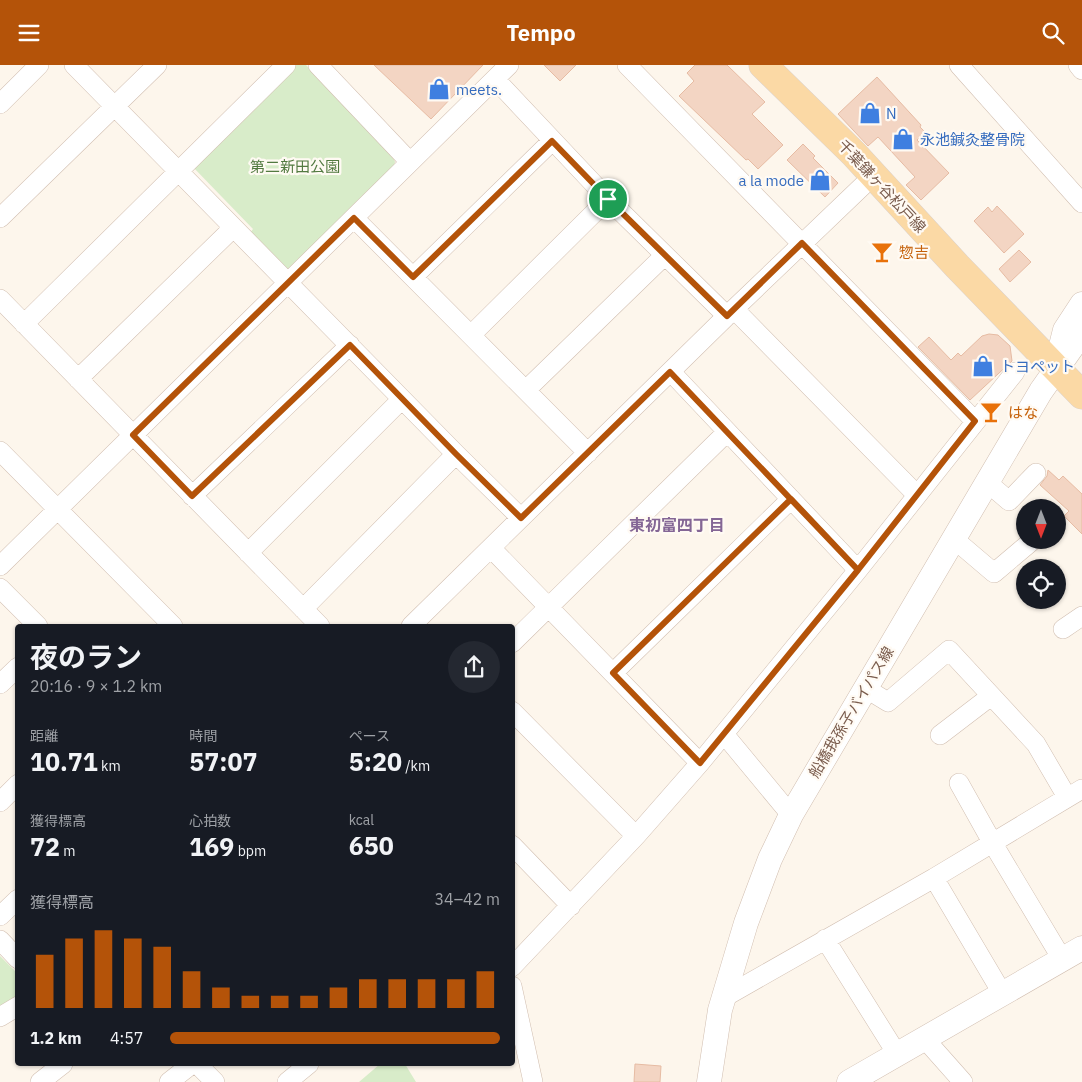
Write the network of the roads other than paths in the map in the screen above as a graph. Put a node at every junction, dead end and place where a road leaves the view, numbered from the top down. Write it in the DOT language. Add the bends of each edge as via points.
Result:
graph roads {
  1 [pos="39,65"];
  2 [pos="74,65"];
  3 [pos="156,65"];
  4 [pos="286,65"];
  5 [pos="318,65"];
  6 [pos="509,65"];
  7 [pos="627,65"];
  8 [pos="764,65"];
  9 [pos="959,65"];
  10 [pos="1078,65"];
  11 [pos="1082,70"];
  12 [pos="495,79"];
  13 [pos="0,103"];
  14 [pos="114,106"];
  15 [pos="552,141"];
  16 [pos="410,162"];
  17 [pos="178,171"];
  18 [pos="874,175"];
  19 [pos="608,199"];
  20 [pos="1082,203"];
  21 [pos="0,218"];
  22 [pos="354,218"];
  23 [pos="233,228"];
  24 [pos="802,243"];
  25 [pos="664,256"];
  26 [pos="413,277"];
  27 [pos="288,283"];
  28 [pos="0,299"];
  29 [pos="1082,304"];
  30 [pos="731,312"];
  31 [pos="24,324"];
  32 [pos="1082,333"];
  33 [pos="471,335"];
  34 [pos="350,345"];
  35 [pos="1056,369"];
  36 [pos="670,372"];
  37 [pos="1015,372"];
  38 [pos="78,379"];
  39 [pos="526,390"];
  40 [pos="1082,395"];
  41 [pos="402,399"];
  42 [pos="975,421"];
  43 [pos="727,432"];
  44 [pos="133,435"];
  45 [pos="0,451"];
  46 [pos="588,453"];
  47 [pos="456,454"];
  48 [pos="1036,473"];
  49 [pos="988,483"];
  50 [pos="917,495"];
  51 [pos="192,496"];
  52 [pos="791,499"];
  53 [pos="57,509"];
  54 [pos="521,518"];
  55 [pos="954,539"];
  56 [pos="491,548"];
  57 [pos="1022,549"];
  58 [pos="248,553"];
  59 [pos="0,566"];
  60 [pos="858,570"];
  61 [pos="0,588"];
  62 [pos="549,607"];
  63 [pos="303,609"];
  64 [pos="1082,616"];
  65 [pos="36,624"];
  66 [pos="171,624"];
  67 [pos="318,624"];
  68 [pos="413,624"];
  69 [pos="1063,629"];
  70 [pos="515,640"];
  71 [pos="15,670"];
  72 [pos="613,673"];
  73 [pos="0,684"];
  74 [pos="865,688"];
  75 [pos="991,696"];
  76 [pos="515,714"];
  77 [pos="724,734"];
  78 [pos="940,735"];
  79 [pos="700,763"];
  80 [pos="959,783"];
  81 [pos="15,787"];
  82 [pos="1074,793"];
  83 [pos="0,802"];
  84 [pos="791,815"];
  85 [pos="636,836"];
  86 [pos="992,843"];
  87 [pos="515,848"];
  88 [pos="934,877"];
  89 [pos="15,902"];
  90 [pos="571,906"];
  91 [pos="0,916"];
  92 [pos="825,939"];
  93 [pos="0,940"];
  94 [pos="1072,954"];
  95 [pos="15,956"];
  96 [pos="515,964"];
  97 [pos="1002,993"];
  98 [pos="723,998"];
  99 [pos="515,1000"];
  100 [pos="15,1008"];
  101 [pos="0,1017"];
  102 [pos="924,1038"];
  103 [pos="897,1054"];
  104 [pos="60,1066"];
  105 [pos="189,1066"];
  106 [pos="199,1066"];
  107 [pos="307,1066"];
  108 [pos="40,1082"];
  109 [pos="169,1082"];
  110 [pos="215,1082"];
  111 [pos="287,1082"];
  112 [pos="533,1082"];
  113 [pos="709,1082"];
  114 [pos="849,1082"];
  115 [pos="963,1082"];
  1 -- 13 [label="street"];
  2 -- 14 [label="street"];
  3 -- 14 [label="street"];
  4 -- 17 [label="street"];
  5 -- 16 [label="street"];
  6 -- 12 [label="street"];
  7 -- 24 [label="street"];
  8 -- 18 [label="main road, 千葉鎌ヶ谷松戸線"];
  9 -- 20 [label="street"];
  10 -- 11 [label="street"];
  12 -- 15 [label="street"];
  12 -- 16 [label="street"];
  14 -- 17 [label="street"];
  14 -- 21 [label="street"];
  15 -- 19 [label="street"];
  15 -- 26 [label="street"];
  16 -- 22 [label="street"];
  17 -- 23 [label="street"];
  17 -- 31 [label="street"];
  18 -- 24 [label="street"];
  18 -- 35 [label="main road, 千葉鎌ヶ谷松戸線"];
  19 -- 25 [label="street"];
  19 -- 33 [label="street"];
  22 -- 26 [label="street"];
  22 -- 27 [label="street"];
  23 -- 27 [label="street"];
  23 -- 38 [label="street"];
  24 -- 30 [label="street"];
  24 -- 42 [label="street"];
  25 -- 30 [label="street"];
  25 -- 39 [label="street"];
  26 -- 33 [label="street"];
  27 -- 34 [label="street"];
  27 -- 44 [label="street"];
  28 -- 31 [label="street"];
  29 -- 35 [label="street, 船橋我孫子バイパス線" via="1066,330"];
  30 -- 36 [label="street"];
  30 -- 50 [label="street"];
  31 -- 38 [label="street"];
  32 -- 35 [label="street, 船橋我孫子バイパス線"];
  33 -- 39 [label="street"];
  34 -- 41 [label="street"];
  34 -- 51 [label="street"];
  35 -- 40 [label="main road, 千葉鎌ヶ谷松戸線"];
  35 -- 49 [label="street, 船橋我孫子バイパス線"];
  36 -- 43 [label="street"];
  36 -- 46 [label="street"];
  37 -- 42 [label="street"];
  38 -- 44 [label="street"];
  39 -- 46 [label="street"];
  41 -- 47 [label="street"];
  41 -- 58 [label="street"];
  42 -- 50 [label="street"];
  43 -- 52 [label="street"];
  43 -- 62 [label="street"];
  44 -- 51 [label="street"];
  44 -- 53 [label="street"];
  45 -- 53 [label="street"];
  46 -- 54 [label="street"];
  47 -- 54 [label="street"];
  47 -- 63 [label="street"];
  48 -- 49 [label="street" via="1010,501"];
  49 -- 55 [label="street, 船橋我孫子バイパス線"];
  50 -- 60 [label="street"];
  51 -- 58 [label="street"];
  52 -- 60 [label="street"];
  52 -- 72 [label="street"];
  53 -- 59 [label="street"];
  53 -- 66 [label="street"];
  54 -- 56 [label="street"];
  55 -- 57 [label="street" via="994,573"];
  55 -- 74 [label="street, 船橋我孫子バイパス線"];
  56 -- 62 [label="street"];
  56 -- 68 [label="street"];
  58 -- 63 [label="street"];
  60 -- 77 [label="street"];
  61 -- 65 [label="street"];
  62 -- 70 [label="street"];
  62 -- 72 [label="street"];
  63 -- 67 [label="street"];
  64 -- 69 [label="street"];
  71 -- 73 [label="street"];
  72 -- 79 [label="street"];
  74 -- 75 [label="street" via="888,702 948,650"];
  74 -- 84 [label="street, 船橋我孫子バイパス線"];
  75 -- 78 [label="street"];
  75 -- 82 [label="street" via="1036,744"];
  76 -- 85 [label="street"];
  77 -- 79 [label="street"];
  77 -- 84 [label="street"];
  79 -- 85 [label="street"];
  80 -- 86 [label="street"];
  81 -- 83 [label="street"];
  82 -- 86 [label="street"];
  84 -- 98 [label="street, 船橋我孫子バイパス線" via="746,923"];
  85 -- 90 [label="street"];
  86 -- 88 [label="street"];
  86 -- 94 [label="street"];
  87 -- 90 [label="street"];
  88 -- 92 [label="street"];
  88 -- 97 [label="street"];
  89 -- 91 [label="street"];
  90 -- 96 [label="street"];
  92 -- 98 [label="street"];
  92 -- 103 [label="street"];
  93 -- 95 [label="street"];
  94 -- 97 [label="street"];
  97 -- 102 [label="street"];
  98 -- 113 [label="street, 船橋我孫子バイパス線"];
  99 -- 112 [label="street"];
  100 -- 101 [label="street"];
  102 -- 103 [label="street"];
  102 -- 115 [label="street"];
  103 -- 114 [label="street"];
  104 -- 108 [label="street"];
  105 -- 109 [label="street"];
  106 -- 110 [label="street"];
  107 -- 111 [label="street"];
}
